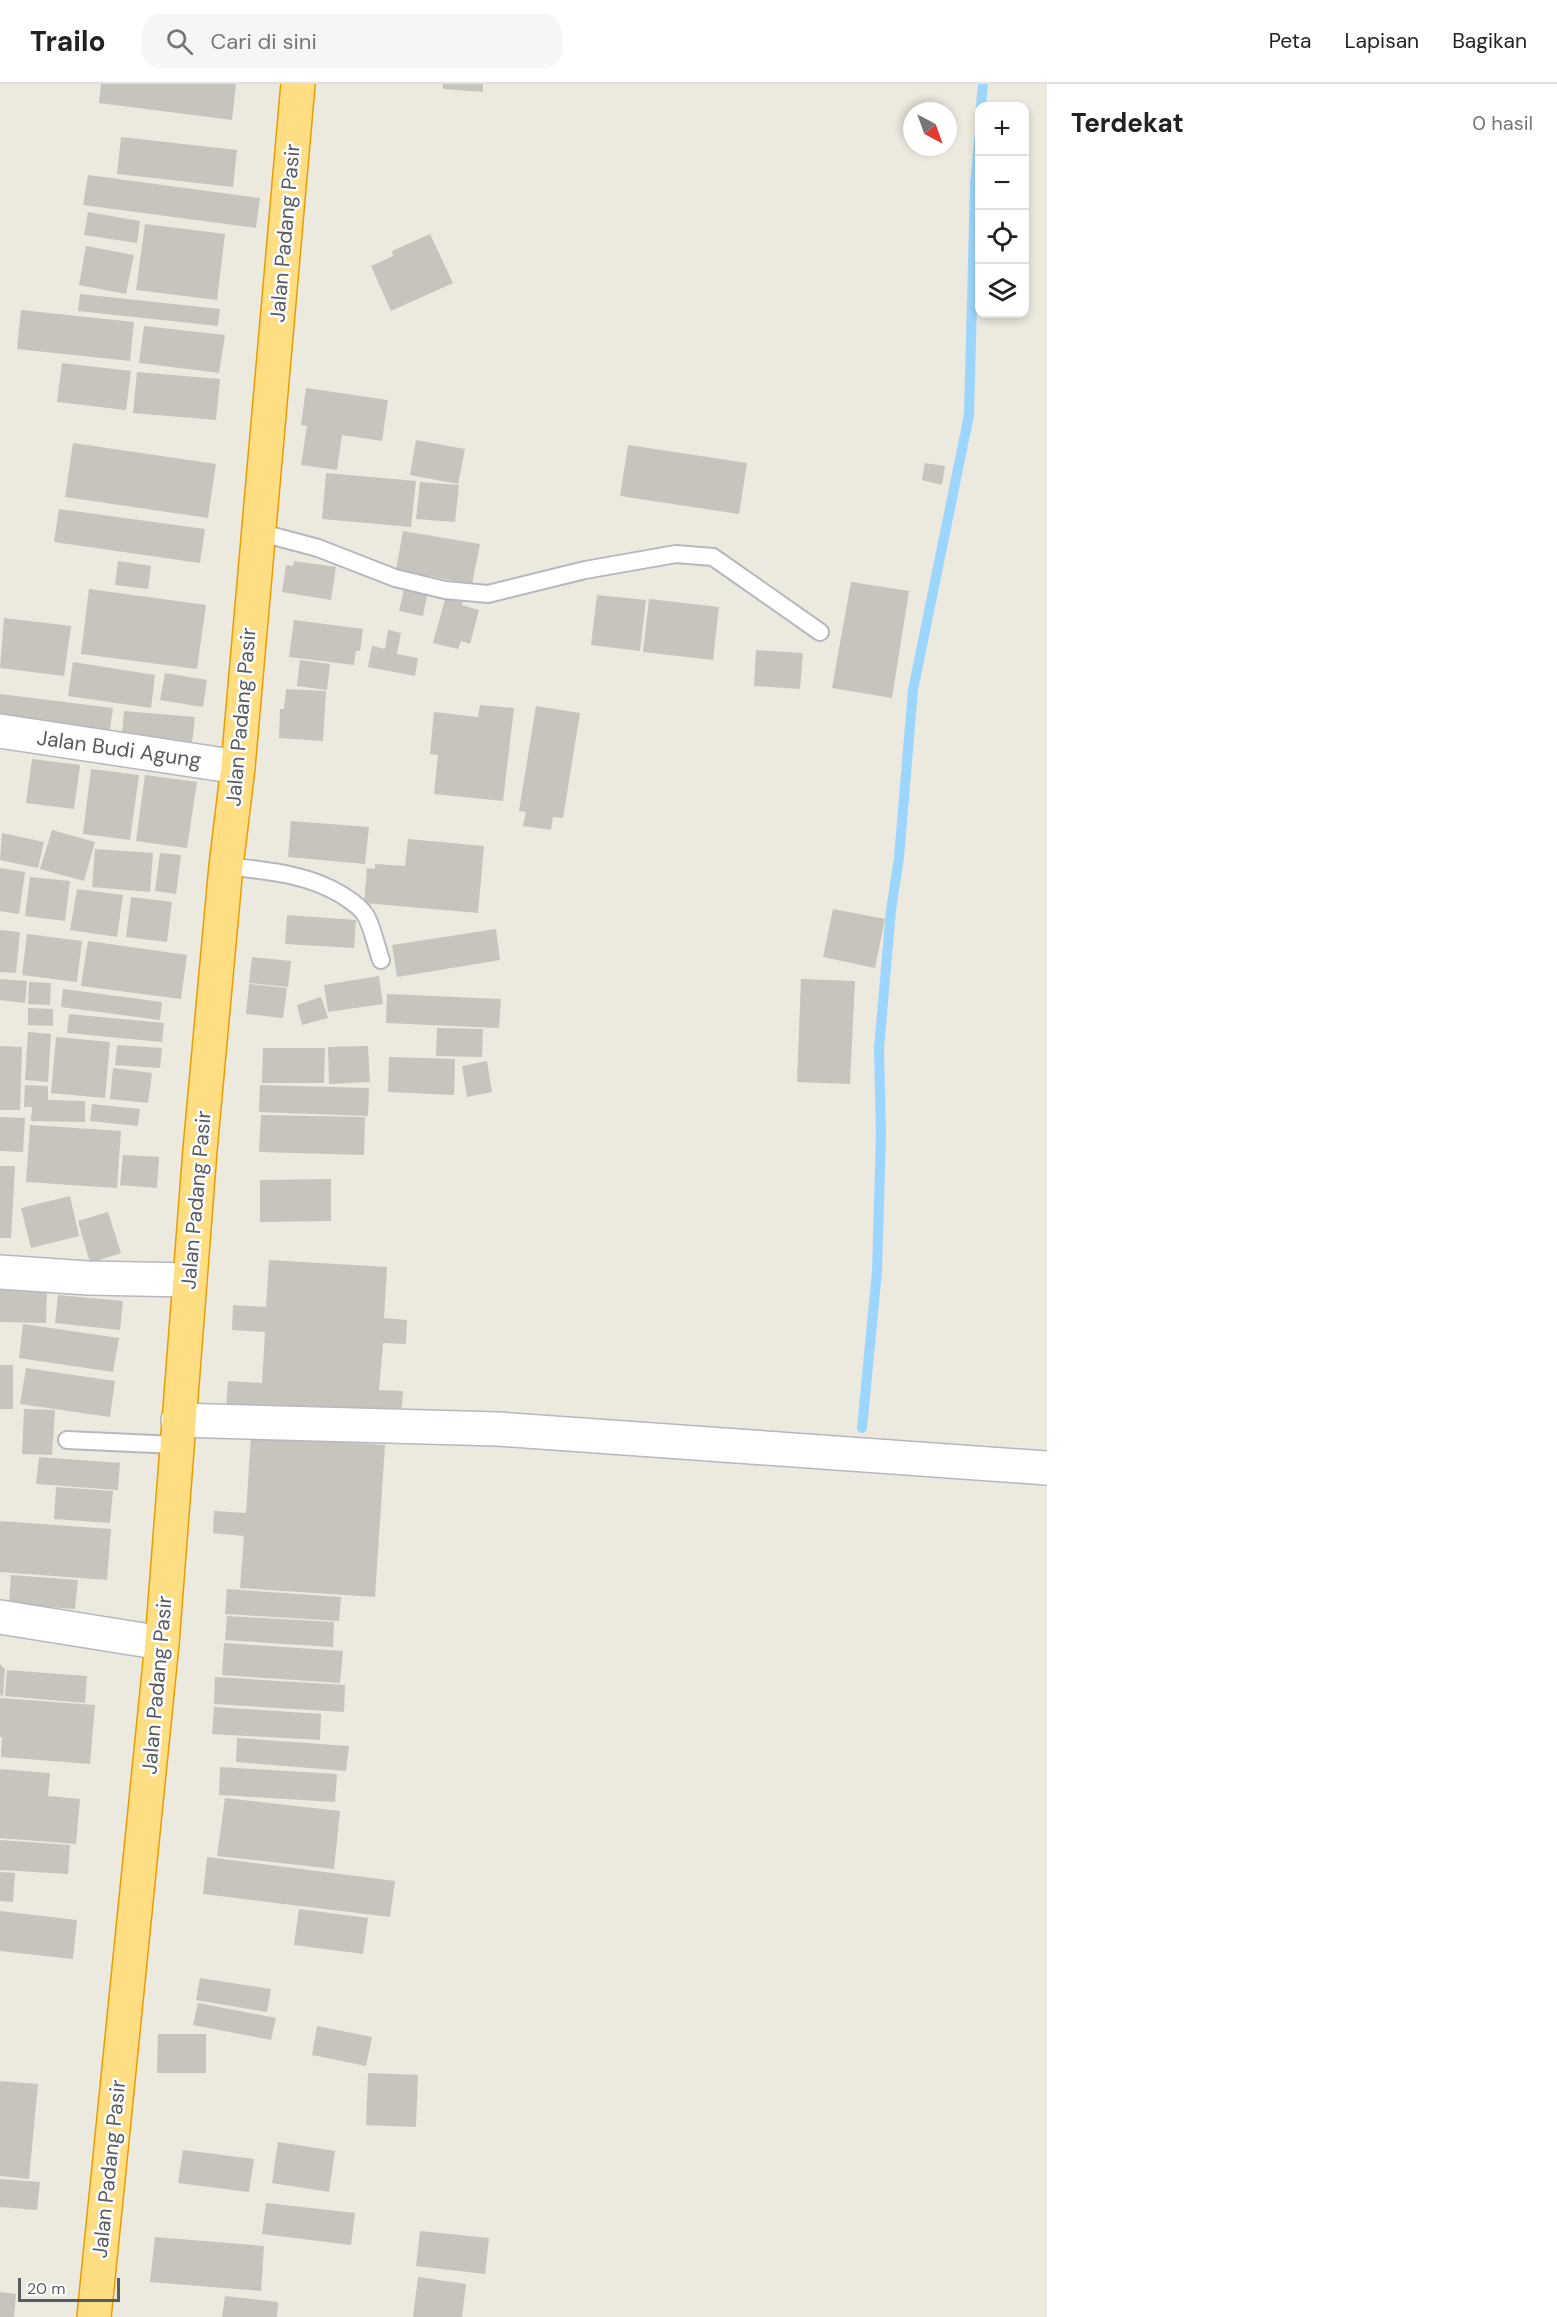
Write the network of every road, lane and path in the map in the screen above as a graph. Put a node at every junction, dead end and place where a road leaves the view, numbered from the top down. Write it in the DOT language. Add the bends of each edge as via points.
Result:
graph roads {
  1 [pos="298,84"];
  2 [pos="258,532"];
  3 [pos="820,632"];
  4 [pos="0,731"];
  5 [pos="238,767"];
  6 [pos="226,866"];
  7 [pos="381,960"];
  8 [pos="0,1272"];
  9 [pos="190,1280"];
  10 [pos="177,1432"];
  11 [pos="66,1440"];
  12 [pos="1047,1468"];
  13 [pos="0,1617"];
  14 [pos="162,1643"];
  15 [pos="94,2317"];
  1 -- 2 [label="highway, Jalan Padang Pasir"];
  2 -- 3 [label="lane" via="318,548 394,578 445,590 488,594 585,570 676,554 713,557"];
  2 -- 5 [label="highway, Jalan Padang Pasir"];
  4 -- 5 [label="street, Jalan Budi Agung"];
  5 -- 6 [label="highway, Jalan Padang Pasir"];
  6 -- 7 [label="lane" via="289,874 330,887 366,915"];
  6 -- 9 [label="highway, Jalan Padang Pasir"];
  8 -- 9 [label="street"];
  9 -- 10 [label="highway, Jalan Padang Pasir"];
  10 -- 11 [label="lane"];
  10 -- 12 [label="street" via="498,1429"];
  10 -- 14 [label="highway, Jalan Padang Pasir"];
  13 -- 14 [label="street"];
  14 -- 15 [label="highway, Jalan Padang Pasir"];
}
